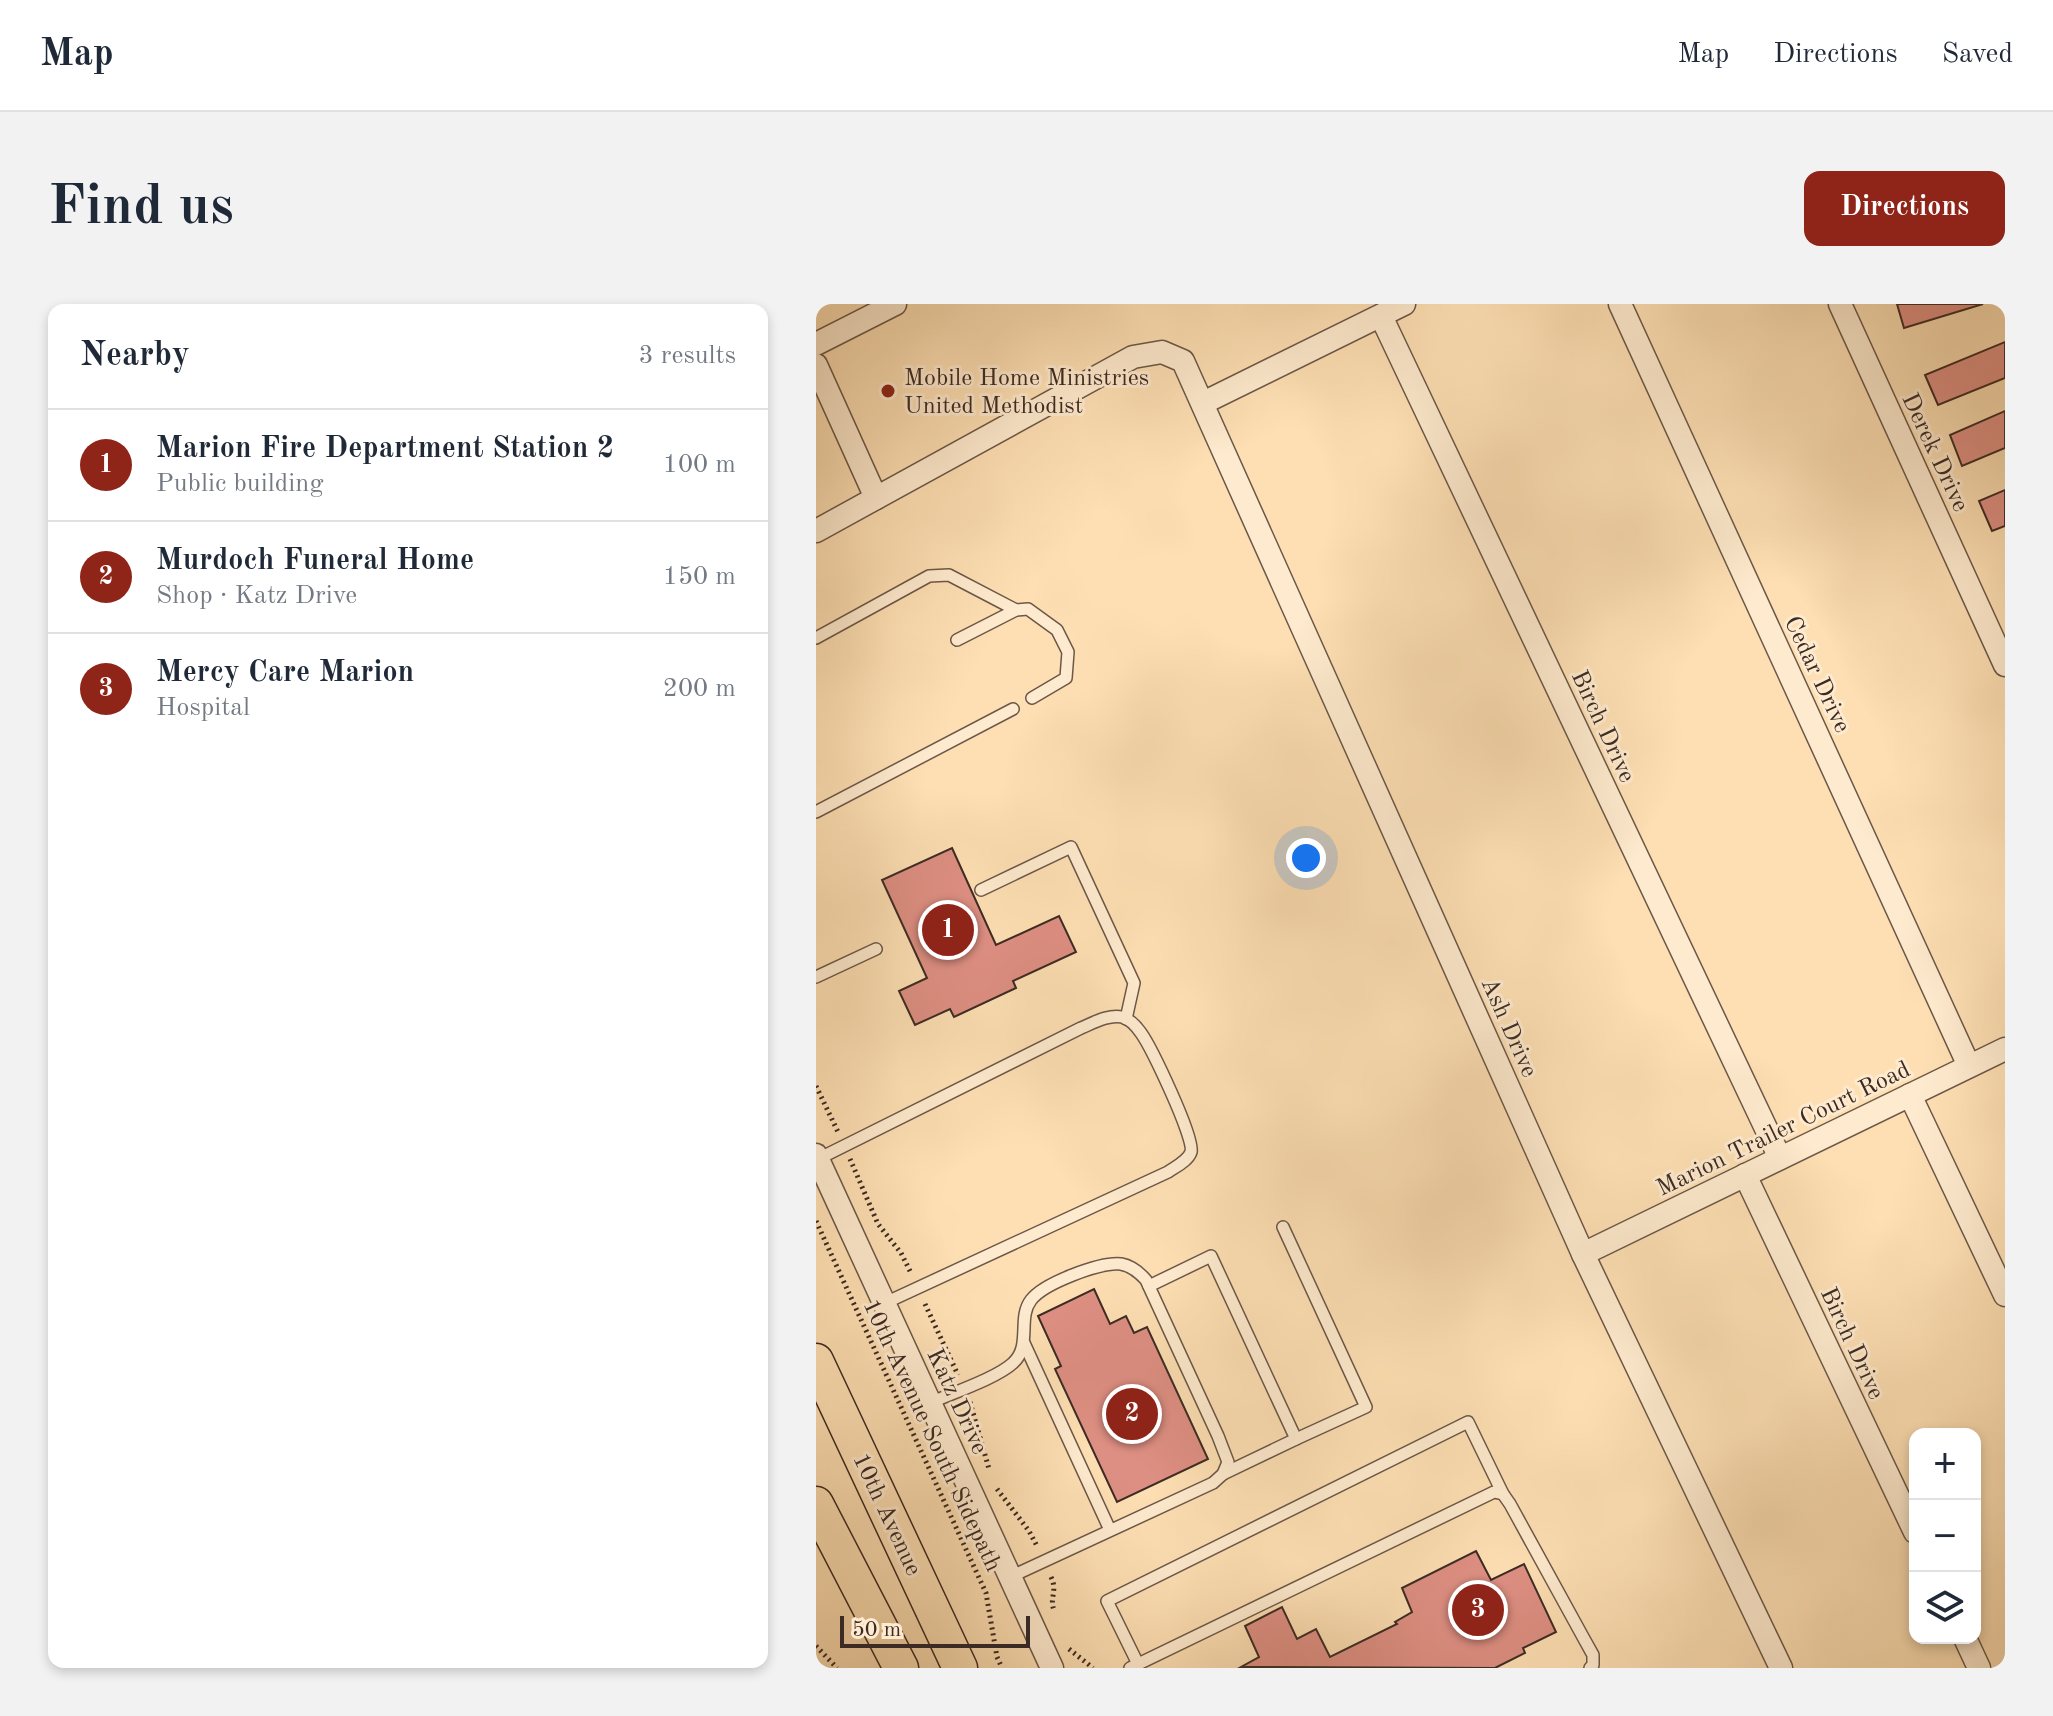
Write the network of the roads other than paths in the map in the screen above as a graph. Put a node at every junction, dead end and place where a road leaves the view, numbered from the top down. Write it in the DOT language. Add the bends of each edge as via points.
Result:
graph roads {
  1 [pos="895,304"];
  2 [pos="1404,304"];
  3 [pos="1620,304"];
  4 [pos="1840,304"];
  5 [pos="1381,316"];
  6 [pos="816,344"];
  7 [pos="816,365"];
  8 [pos="1203,403"];
  9 [pos="876,498"];
  10 [pos="816,531"];
  11 [pos="1016,610"];
  12 [pos="816,638"];
  13 [pos="957,640"];
  14 [pos="2005,665"];
  15 [pos="1032,698"];
  16 [pos="1013,709"];
  17 [pos="816,812"];
  18 [pos="981,890"];
  19 [pos="876,949"];
  20 [pos="816,977"];
  21 [pos="1126,1019"];
  22 [pos="2005,1049"];
  23 [pos="1969,1066"];
  24 [pos="1910,1095"];
  25 [pos="817,1157"];
  26 [pos="1780,1158"];
  27 [pos="1745,1175"];
  28 [pos="1283,1227"];
  29 [pos="1583,1254"];
  30 [pos="1149,1286"];
  31 [pos="2005,1295"];
  32 [pos="885,1303"];
  33 [pos="1024,1343"];
  34 [pos="816,1361"];
  35 [pos="930,1403"];
  36 [pos="1296,1439"];
  37 [pos="1223,1474"];
  38 [pos="1503,1494"];
  39 [pos="816,1504"];
  40 [pos="1909,1519"];
  41 [pos="1110,1530"];
  42 [pos="1010,1577"];
  43 [pos="1968,1644"];
  44 [pos="1134,1666"];
  45 [pos="901,1668"];
  46 [pos="960,1668"];
  47 [pos="1052,1668"];
  48 [pos="1590,1668"];
  49 [pos="1781,1668"];
  50 [pos="1979,1668"];
  1 -- 6 [label="street"];
  2 -- 5 [label="street"];
  3 -- 23 [label="street, Cedar Drive"];
  4 -- 14 [label="street, Derek Drive"];
  5 -- 8 [label="street"];
  5 -- 26 [label="street, Birch Drive"];
  7 -- 9 [label="street"];
  8 -- 9 [label="street, Ash Drive" via="1183,361 1162,352 1133,357"];
  8 -- 29 [label="street, Ash Drive"];
  9 -- 10 [label="street, Ash Drive"];
  11 -- 12 [label="lane" via="949,575 929,576"];
  11 -- 13 [label="lane"];
  11 -- 15 [label="lane" via="1028,609 1057,630 1068,652 1066,678"];
  16 -- 17 [label="lane"];
  18 -- 21 [label="lane" via="1071,847 1134,983"];
  19 -- 20 [label="lane"];
  21 -- 25 [label="lane" via="1109,1017 1081,1028"];
  21 -- 32 [label="lane" via="1142,1034 1191,1137 1184,1161"];
  22 -- 23 [label="street, Marion Trailer Court Road"];
  23 -- 24 [label="street, Marion Trailer Court Road"];
  24 -- 26 [label="street, Marion Trailer Court Road"];
  24 -- 31 [label="street"];
  25 -- 32 [label="street, Katz Drive"];
  26 -- 27 [label="street, Marion Trailer Court Road"];
  27 -- 29 [label="street, Marion Trailer Court Road"];
  27 -- 40 [label="street, Birch Drive"];
  28 -- 36 [label="lane" via="1366,1407"];
  29 -- 49 [label="street, Ash Drive"];
  30 -- 33 [label="lane" via="1137,1270 1122,1264 1080,1272 1033,1297"];
  30 -- 36 [label="lane" via="1211,1256"];
  30 -- 37 [label="lane" via="1223,1449 1228,1462"];
  32 -- 35 [label="street, Katz Drive"];
  33 -- 35 [label="lane" via="1005,1369"];
  33 -- 41 [label="lane"];
  34 -- 46 [label="main road, 10th Avenue"];
  35 -- 42 [label="street, Katz Drive"];
  36 -- 37 [label="lane"];
  37 -- 41 [label="lane"];
  38 -- 44 [label="lane" via="1481,1497"];
  38 -- 44 [label="lane" via="1468,1422 1107,1601"];
  38 -- 48 [label="lane" via="1593,1655"];
  39 -- 45 [label="main road"];
  41 -- 42 [label="lane"];
  42 -- 47 [label="street, Katz Drive"];
  43 -- 50 [label="street"];
}
